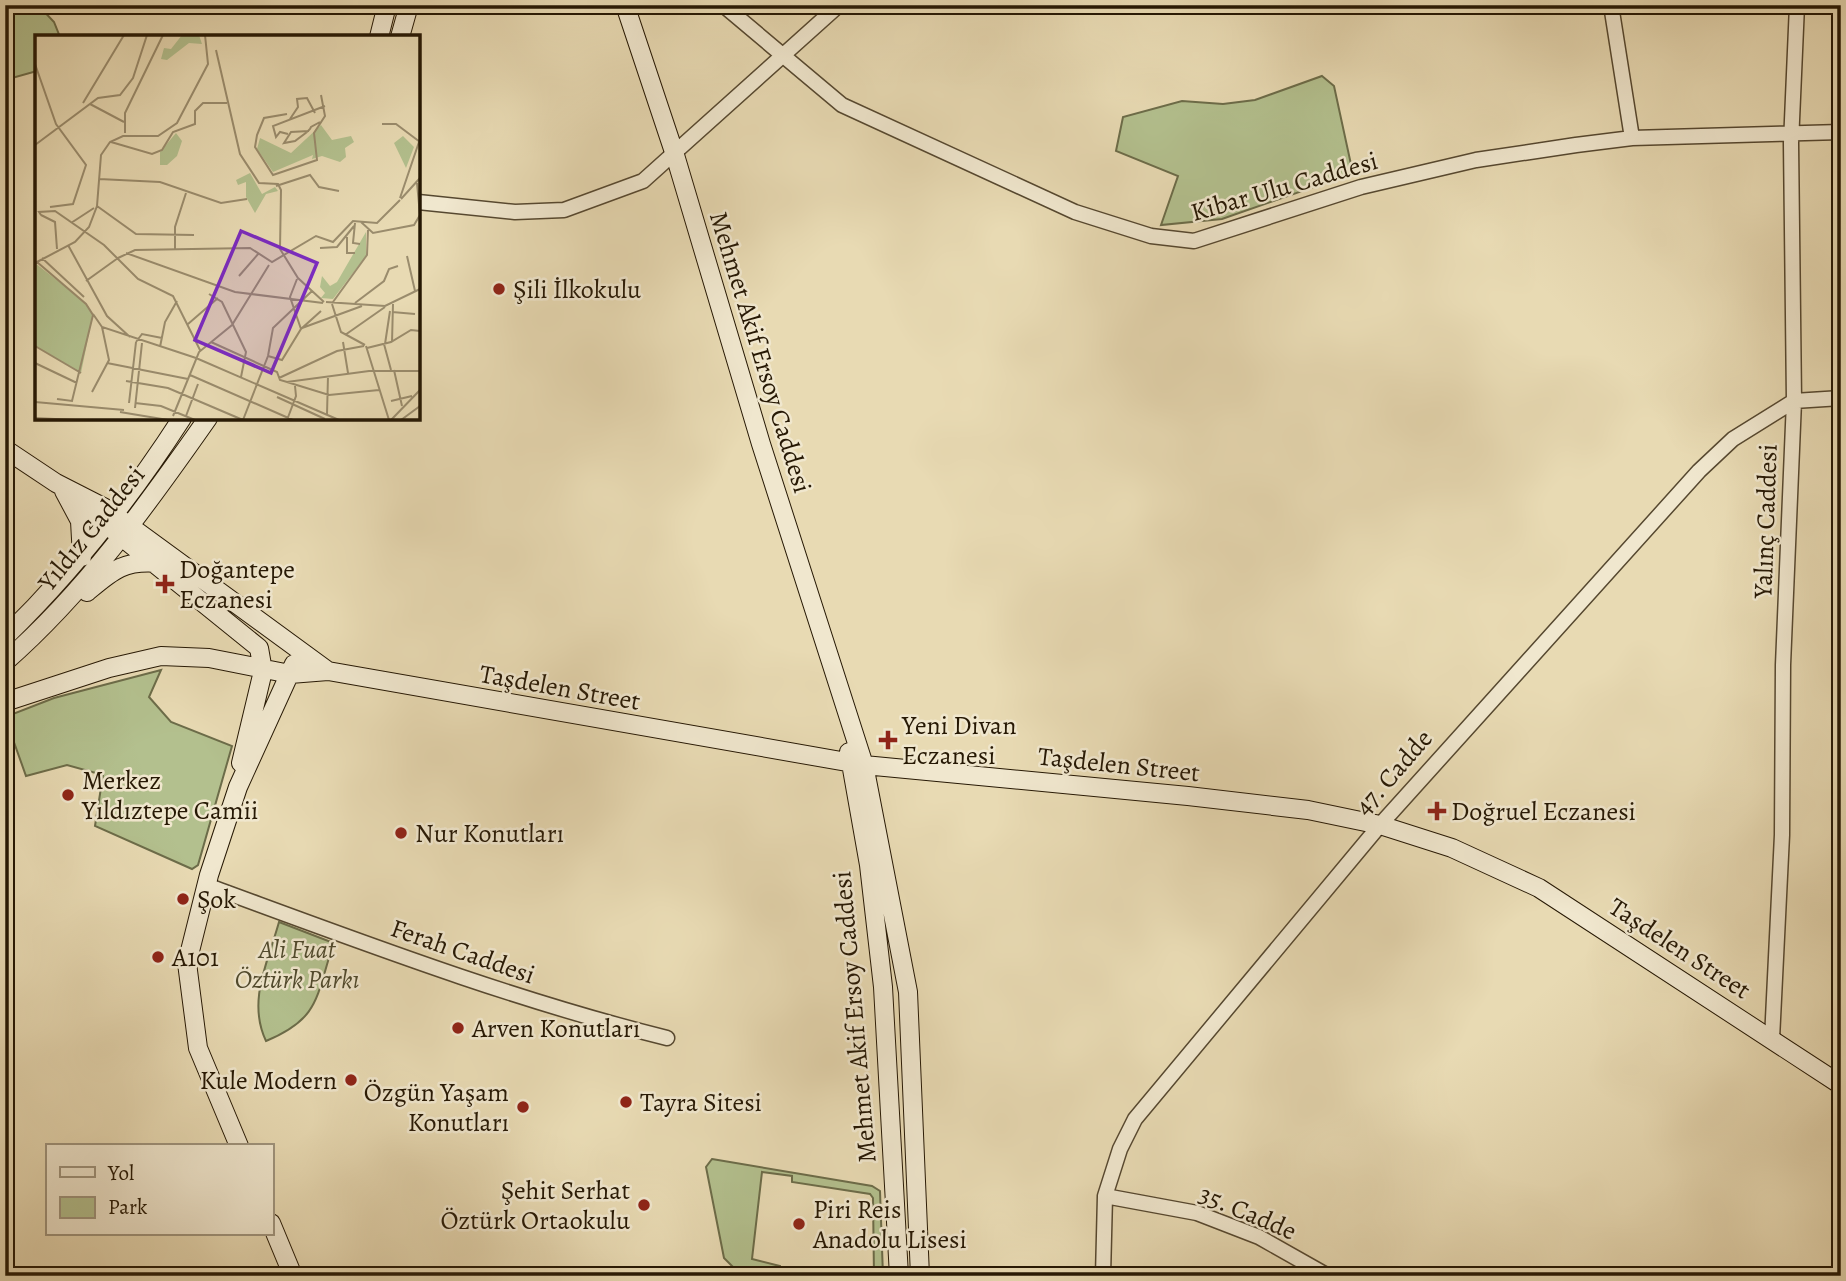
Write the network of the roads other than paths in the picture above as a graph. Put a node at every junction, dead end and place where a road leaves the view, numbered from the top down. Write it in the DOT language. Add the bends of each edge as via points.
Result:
graph roads {
  1 [pos="387,5"];
  2 [pos="409,5"];
  3 [pos="625,5"];
  4 [pos="723,5"];
  5 [pos="839,5"];
  6 [pos="1611,5"];
  7 [pos="1797,5"];
  8 [pos="380,35"];
  9 [pos="401,35"];
  10 [pos="783,54"];
  11 [pos="1792,132"];
  12 [pos="1841,132"];
  13 [pos="1632,138"];
  14 [pos="675,155"];
  15 [pos="420,202"];
  16 [pos="1841,398"];
  17 [pos="1794,401"];
  18 [pos="181,420"];
  19 [pos="207,420"];
  20 [pos="5,449"];
  21 [pos="60,487"];
  22 [pos="111,520"];
  23 [pos="126,531"];
  24 [pos="82,557"];
  25 [pos="158,564"];
  26 [pos="41,631"];
  27 [pos="5,636"];
  28 [pos="293,648"];
  29 [pos="5,662"];
  30 [pos="264,667"];
  31 [pos="328,671"];
  32 [pos="290,674"];
  33 [pos="5,702"];
  34 [pos="857,764"];
  35 [pos="238,787"];
  36 [pos="1380,824"];
  37 [pos="206,885"];
  38 [pos="667,1038"];
  39 [pos="1772,1040"];
  40 [pos="1841,1085"];
  41 [pos="238,1144"];
  42 [pos="1105,1196"];
  43 [pos="273,1228"];
  44 [pos="293,1276"];
  45 [pos="899,1276"];
  46 [pos="920,1276"];
  47 [pos="1102,1276"];
  48 [pos="1328,1276"];
  1 -- 8 [label="main road"];
  2 -- 9 [label="main road"];
  3 -- 14 [label="main road, Mehmet Akif Ersoy Caddesi"];
  4 -- 10 [label="street, Kibar Ulu Caddesi"];
  5 -- 10 [label="street"];
  6 -- 13 [label="street"];
  7 -- 11 [label="street, Yalınç Caddesi"];
  10 -- 13 [label="street, Kibar Ulu Caddesi" via="842,105 1075,212 1151,236 1194,240 1361,187 1476,160"];
  10 -- 14 [label="street"];
  11 -- 12 [label="street, Kibar Ulu Caddesi"];
  11 -- 13 [label="street, Kibar Ulu Caddesi"];
  11 -- 17 [label="street, Yalınç Caddesi"];
  14 -- 15 [label="street" via="643,181 564,210 515,212"];
  14 -- 34 [label="main road, Mehmet Akif Ersoy Caddesi" via="846,714"];
  16 -- 17 [label="street, 47. Cadde"];
  17 -- 36 [label="street, 47. Cadde" via="1732,439 1699,471"];
  17 -- 39 [label="street, Yalınç Caddesi"];
  18 -- 22 [label="main road, Yıldız Caddesi"];
  19 -- 23 [label="main road, Yıldız Caddesi"];
  20 -- 21 [label="main road"];
  21 -- 22 [label="main road" via="87,497"];
  21 -- 24 [label="main road" via="80,521"];
  22 -- 23 [label="main road"];
  22 -- 24 [label="main road, Yıldız Caddesi"];
  23 -- 25 [label="main road"];
  23 -- 26 [label="main road, Yıldız Caddesi"];
  23 -- 28 [label="main road"];
  24 -- 27 [label="main road, Yıldız Caddesi"];
  25 -- 26 [label="main road" via="121,566"];
  25 -- 30 [label="main road" via="253,640"];
  26 -- 29 [label="main road, Yıldız Caddesi"];
  28 -- 30 [label="main road" via="276,647"];
  28 -- 31 [label="main road"];
  28 -- 32 [label="main road"];
  30 -- 32 [label="main road"];
  30 -- 33 [label="main road" via="162,656 71,679"];
  30 -- 35 [label="main road"];
  31 -- 32 [label="main road"];
  31 -- 34 [label="main road, Taşdelen Street"];
  32 -- 35 [label="main road"];
  34 -- 36 [label="main road, Taşdelen Street" via="1308,810"];
  34 -- 45 [label="main road, Mehmet Akif Ersoy Caddesi" via="883,987"];
  34 -- 46 [label="main road, Mehmet Akif Ersoy Caddesi" via="908,992"];
  35 -- 37 [label="main road"];
  36 -- 39 [label="main road, Taşdelen Street" via="1452,848 1539,888"];
  36 -- 42 [label="street, 47. Cadde" via="1135,1119"];
  37 -- 38 [label="street, Ferah Caddesi" via="543,1005"];
  37 -- 41 [label="main road" via="187,963 190,1001 198,1048"];
  39 -- 40 [label="main road, Taşdelen Street"];
  42 -- 47 [label="street, 47. Cadde"];
  42 -- 48 [label="street, 35. Cadde" via="1197,1213 1259,1237"];
  43 -- 44 [label="main road"];
}
